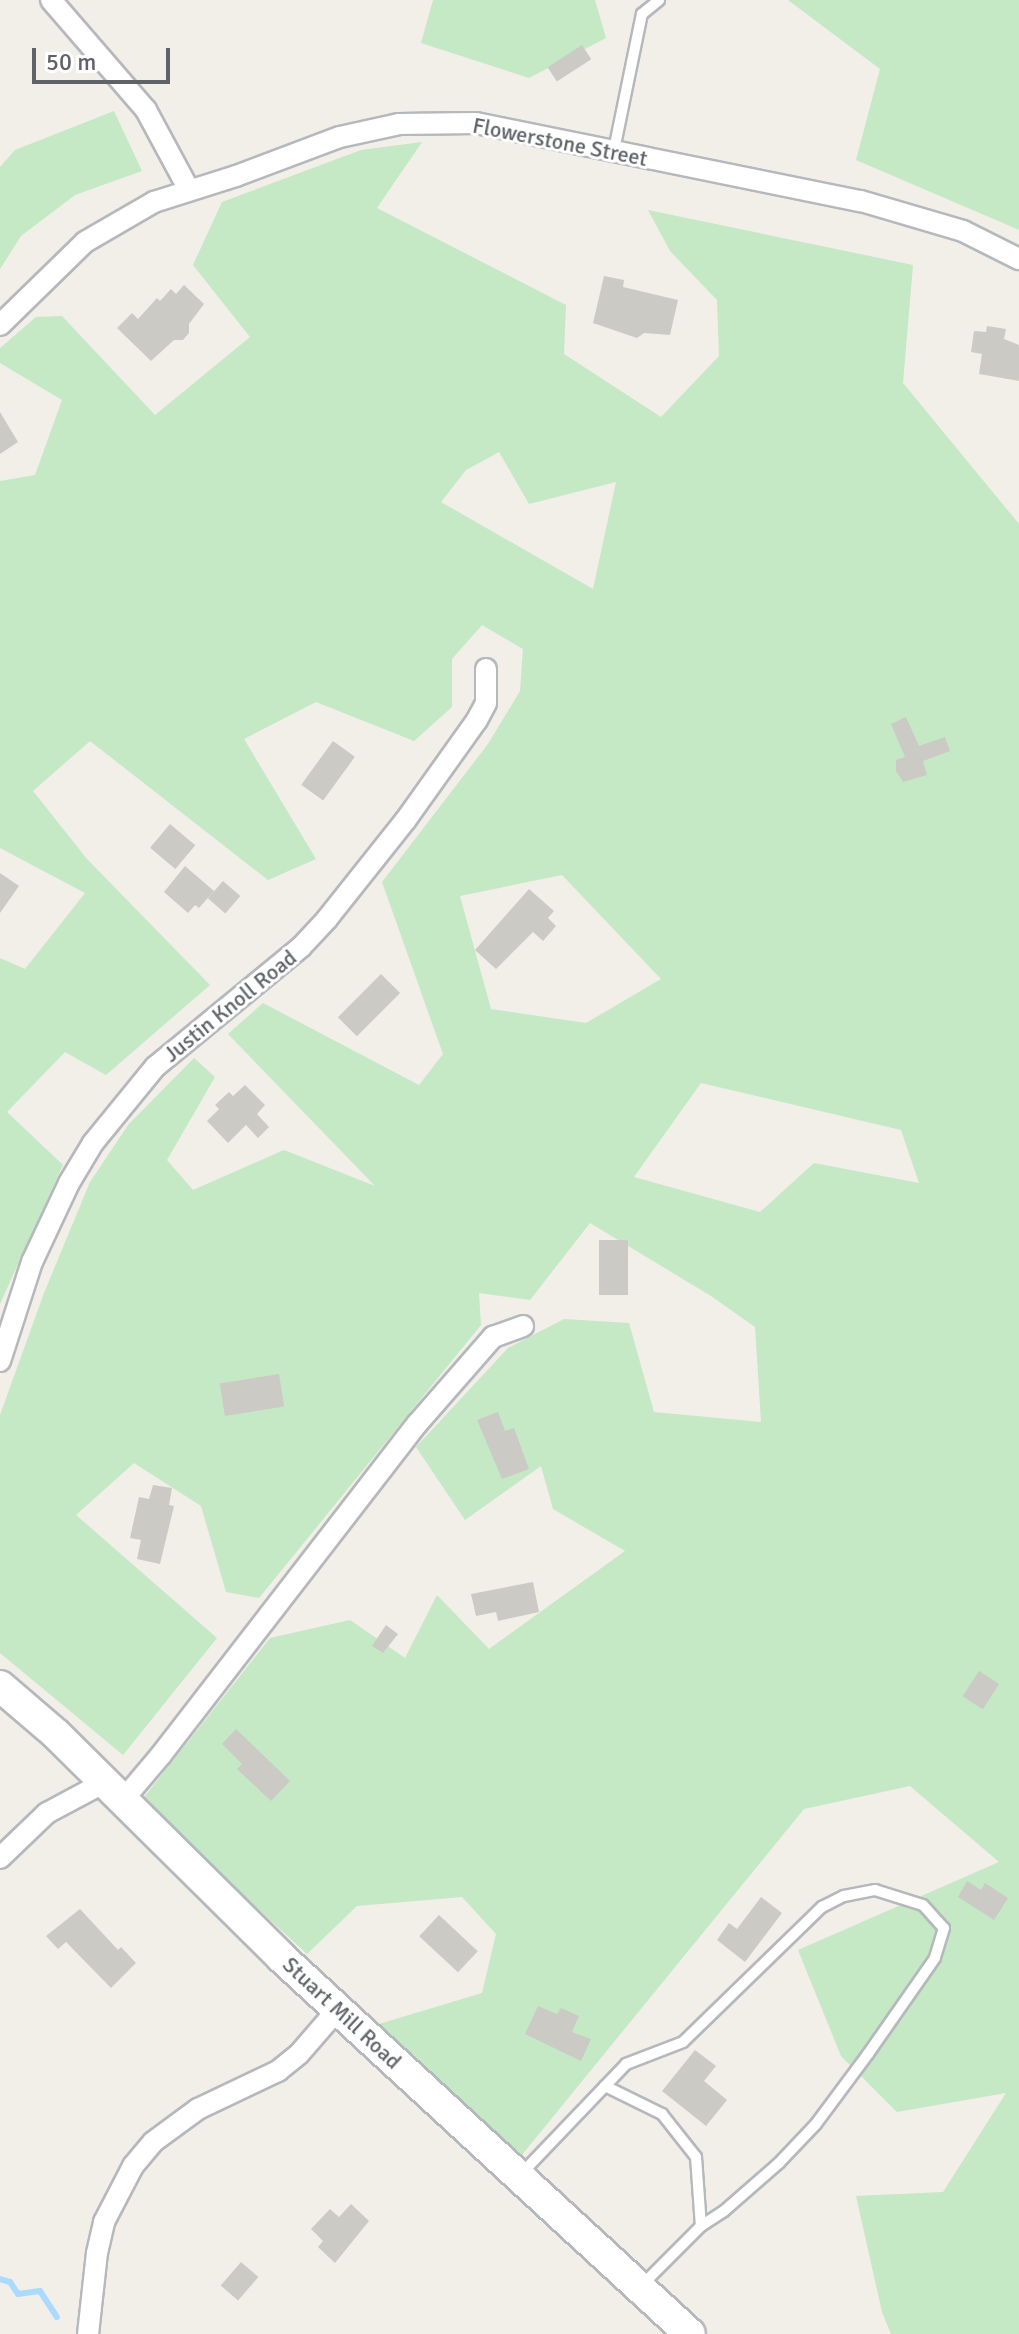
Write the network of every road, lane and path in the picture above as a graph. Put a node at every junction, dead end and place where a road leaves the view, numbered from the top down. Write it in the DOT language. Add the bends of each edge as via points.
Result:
graph roads {
  1 [pos="51,0"];
  2 [pos="659,0"];
  3 [pos="614,150"];
  4 [pos="189,190"];
  5 [pos="1019,259"];
  6 [pos="0,325"];
  7 [pos="486,669"];
  8 [pos="523,1326"];
  9 [pos="0,1361"];
  10 [pos="0,1686"];
  11 [pos="114,1791"];
  12 [pos="0,1858"];
  13 [pos="338,2009"];
  14 [pos="605,2086"];
  15 [pos="518,2177"];
  16 [pos="701,2226"];
  17 [pos="639,2287"];
  18 [pos="88,2334"];
  19 [pos="690,2334"];
  1 -- 4 [label="street" via="146,110"];
  2 -- 3 [label="lane" via="642,14"];
  3 -- 4 [label="street, Flowerstone Street" via="476,123 399,124 340,137"];
  3 -- 5 [label="street, Flowerstone Street" via="861,201 963,231"];
  4 -- 6 [label="street, Flowerstone Street" via="154,202 85,242"];
  7 -- 9 [label="street, Justin Knoll Road" via="486,703 477,720 327,919 301,947 155,1067 93,1143 38,1248"];
  8 -- 11 [label="street" via="507,1329 481,1347 161,1755"];
  10 -- 11 [label="main road, Stuart Mill Road"];
  11 -- 12 [label="street" via="47,1813"];
  11 -- 13 [label="main road, Stuart Mill Road"];
  13 -- 15 [label="main road, Stuart Mill Road"];
  13 -- 18 [label="street" via="278,2071 186,2116 133,2166 104,2222"];
  14 -- 15 [label="lane"];
  14 -- 16 [label="lane" via="662,2114 696,2157"];
  14 -- 16 [label="lane" via="626,2064 683,2042 822,1907 844,1896 875,1890 923,1905 944,1928 935,1958 816,2124 779,2163"];
  15 -- 17 [label="main road, Stuart Mill Road"];
  16 -- 17 [label="lane"];
  17 -- 19 [label="main road, Stuart Mill Road"];
}
